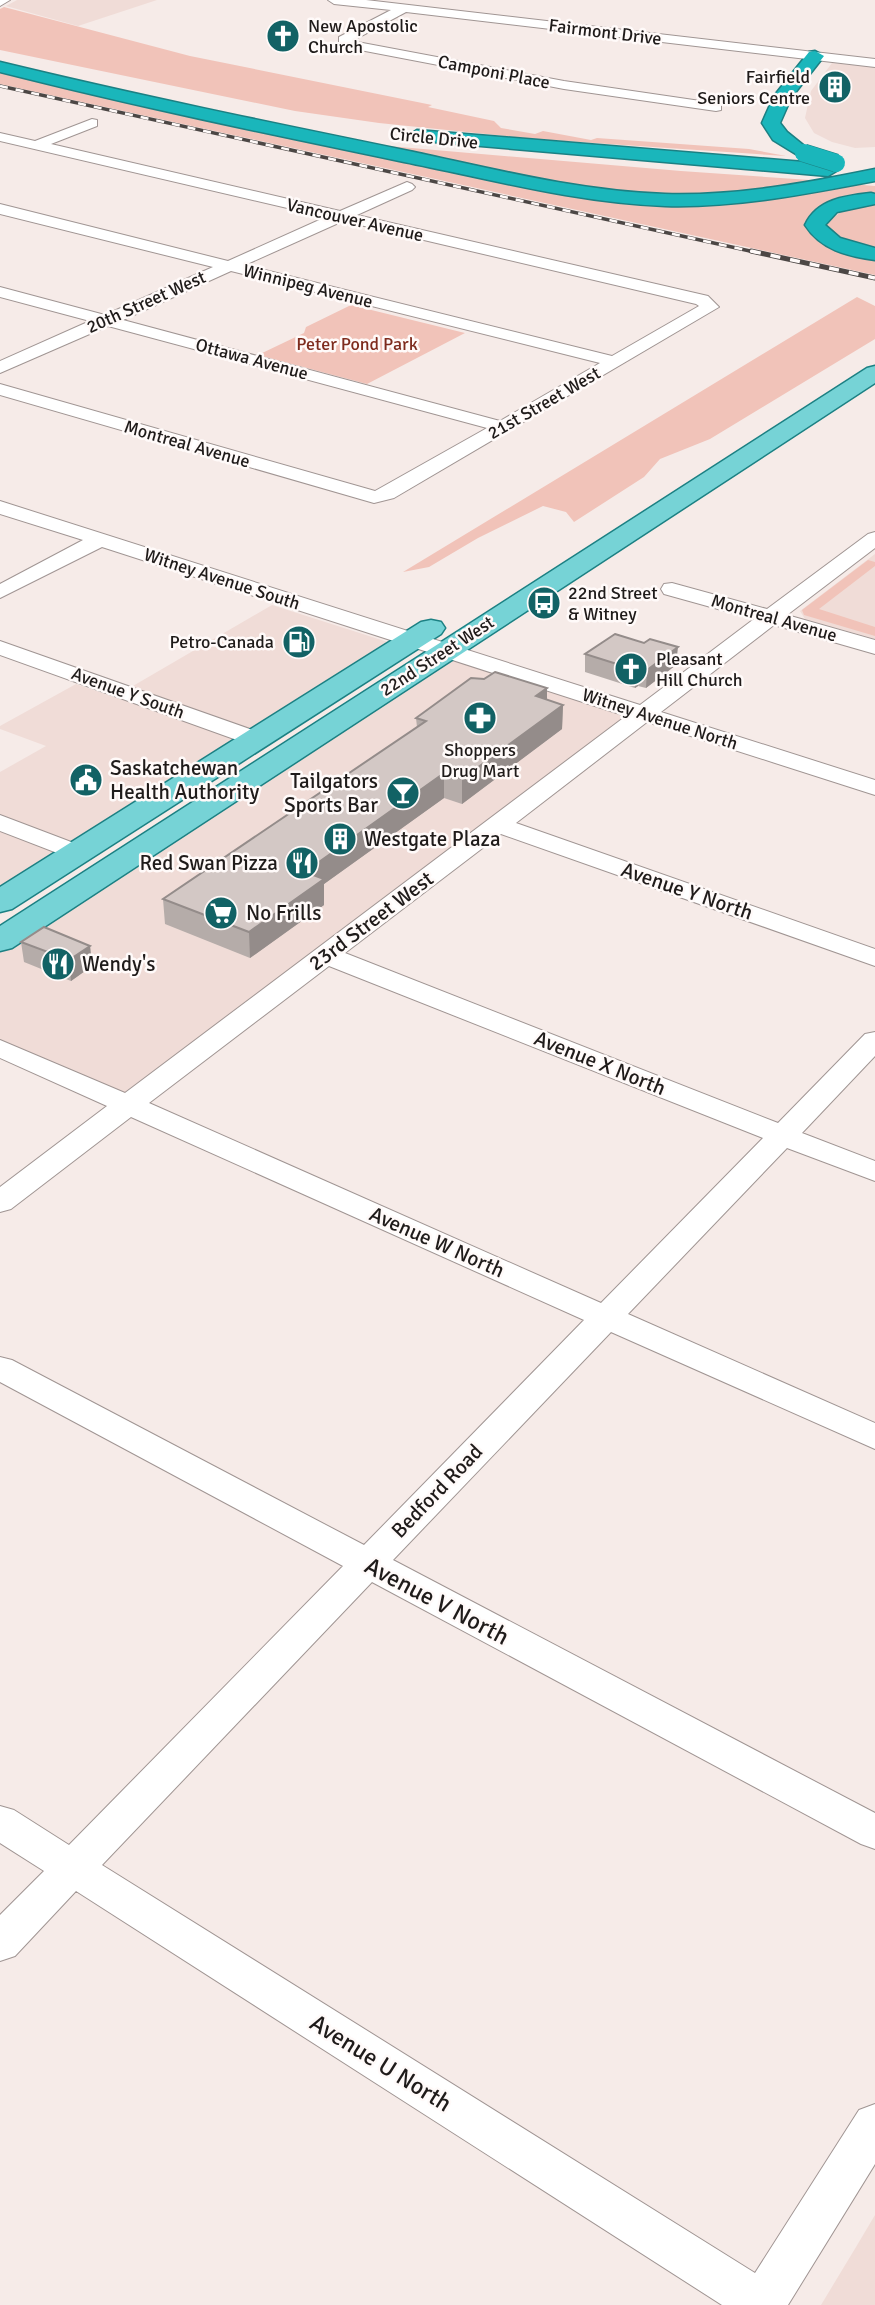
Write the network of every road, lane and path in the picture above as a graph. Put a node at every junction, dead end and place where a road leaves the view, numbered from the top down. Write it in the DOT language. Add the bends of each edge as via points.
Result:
graph roads {
  1 [pos="334,0"];
  2 [pos="475,6"];
  3 [pos="405,8"];
  4 [pos="459,15"];
  5 [pos="815,57"];
  6 [pos="0,62"];
  7 [pos="875,63"];
  8 [pos="716,107"];
  9 [pos="258,109"];
  10 [pos="282,118"];
  11 [pos="92,123"];
  12 [pos="0,137"];
  13 [pos="35,145"];
  14 [pos="9,155"];
  15 [pos="868,170"];
  16 [pos="834,171"];
  17 [pos="407,187"];
  18 [pos="875,198"];
  19 [pos="0,209"];
  20 [pos="340,216"];
  21 [pos="875,254"];
  22 [pos="226,266"];
  23 [pos="0,292"];
  24 [pos="709,303"];
  25 [pos="106,320"];
  26 [pos="875,351"];
  27 [pos="615,362"];
  28 [pos="0,368"];
  29 [pos="875,373"];
  30 [pos="0,389"];
  31 [pos="503,427"];
  32 [pos="374,497"];
  33 [pos="0,507"];
  34 [pos="595,526"];
  35 [pos="875,538"];
  36 [pos="101,540"];
  37 [pos="672,589"];
  38 [pos="0,592"];
  39 [pos="455,613"];
  40 [pos="771,617"];
  41 [pos="411,640"];
  42 [pos="875,647"];
  43 [pos="0,648"];
  44 [pos="445,650"];
  45 [pos="645,714"];
  46 [pos="256,739"];
  47 [pos="875,788"];
  48 [pos="0,822"];
  49 [pos="499,825"];
  50 [pos="78,853"];
  51 [pos="0,902"];
  52 [pos="0,941"];
  53 [pos="326,955"];
  54 [pos="875,958"];
  55 [pos="875,1040"];
  56 [pos="0,1048"];
  57 [pos="129,1105"];
  58 [pos="781,1134"];
  59 [pos="875,1172"];
  60 [pos="0,1202"];
  61 [pos="605,1317"];
  62 [pos="0,1368"];
  63 [pos="875,1437"];
  64 [pos="368,1564"];
  65 [pos="0,1822"];
  66 [pos="875,1832"];
  67 [pos="73,1868"];
  68 [pos="0,1943"];
  69 [pos="875,2124"];
  70 [pos="762,2304"];
  1 -- 3 [label="street, Fairmont Drive"];
  2 -- 4 [label="street"];
  3 -- 4 [label="street, Fairmont Drive"];
  3 -- 8 [label="street, Camponi Place" via="344,43 564,85"];
  4 -- 5 [label="street, Fairmont Drive"];
  5 -- 7 [label="street, Fairmont Drive"];
  5 -- 16 [label="highway, bridge" via="778,105 771,123 780,136"];
  6 -- 9 [label="highway, Circle Drive"];
  6 -- 10 [label="highway, Circle Drive"];
  6 -- 15 [label="highway" via="170,108 602,195 712,199 781,192"];
  9 -- 10 [label="highway"];
  9 -- 15 [label="highway, Circle Drive" via="389,131"];
  10 -- 16 [label="highway, Circle Drive" via="342,135 455,148"];
  11 -- 13 [label="street"];
  12 -- 13 [label="street, Vancouver Avenue"];
  13 -- 14 [label="street"];
  13 -- 20 [label="street, Vancouver Avenue"];
  15 -- 16 [label="highway, Circle Drive"];
  17 -- 20 [label="street, 20th Street West"];
  18 -- 21 [label="highway" via="833,207 819,216 815,225 834,242"];
  19 -- 22 [label="street, Winnipeg Avenue"];
  20 -- 22 [label="street, 20th Street West"];
  20 -- 24 [label="street, Vancouver Avenue"];
  22 -- 25 [label="street, 20th Street West"];
  22 -- 27 [label="street, Winnipeg Avenue"];
  23 -- 25 [label="street, Ottawa Avenue"];
  24 -- 27 [label="street, 21st Street West" via="710,307"];
  25 -- 28 [label="street, 20th Street West"];
  25 -- 31 [label="street, Ottawa Avenue"];
  26 -- 34 [label="main road"];
  27 -- 31 [label="street, 21st Street West"];
  29 -- 44 [label="main road, 22nd Street West"];
  30 -- 32 [label="street, Montreal Avenue"];
  31 -- 32 [label="street, 21st Street West" via="387,494"];
  33 -- 36 [label="street, Witney Avenue South"];
  35 -- 40 [label="street, 23rd Street West"];
  36 -- 38 [label="street"];
  36 -- 41 [label="street, Witney Avenue South"];
  37 -- 40 [label="street, Montreal Avenue"];
  39 -- 41 [label="main road, 22nd Street West"];
  40 -- 42 [label="street, Montreal Avenue"];
  40 -- 45 [label="street, 23rd Street West"];
  41 -- 44 [label="street, Witney Avenue South"];
  41 -- 46 [label="main road, 22nd Street West"];
  43 -- 46 [label="street, Avenue Y South"];
  44 -- 45 [label="street, Witney Avenue North"];
  44 -- 52 [label="main road, 22nd Street West"];
  45 -- 47 [label="street, Witney Avenue North"];
  45 -- 49 [label="street, 23rd Street West"];
  46 -- 50 [label="main road, 22nd Street West"];
  48 -- 50 [label="street"];
  49 -- 53 [label="street, 23rd Street West"];
  49 -- 54 [label="street, Avenue Y North"];
  50 -- 51 [label="main road, 22nd Street West"];
  53 -- 57 [label="street, 23rd Street West"];
  53 -- 58 [label="street, Avenue X North"];
  55 -- 58 [label="street, Bedford Road"];
  56 -- 57 [label="street, Avenue W North"];
  57 -- 60 [label="street, 23rd Street West"];
  57 -- 61 [label="street, Avenue W North"];
  58 -- 59 [label="street, Avenue X North"];
  58 -- 61 [label="street, Bedford Road"];
  61 -- 63 [label="street, Avenue W North"];
  61 -- 64 [label="street, Bedford Road"];
  62 -- 64 [label="street, Avenue V North"];
  64 -- 66 [label="street, Avenue V North"];
  64 -- 67 [label="street, Bedford Road"];
  65 -- 67 [label="street, Avenue U North"];
  67 -- 68 [label="street, Bedford Road"];
  67 -- 70 [label="street, Avenue U North"];
  69 -- 70 [label="street"];
}
